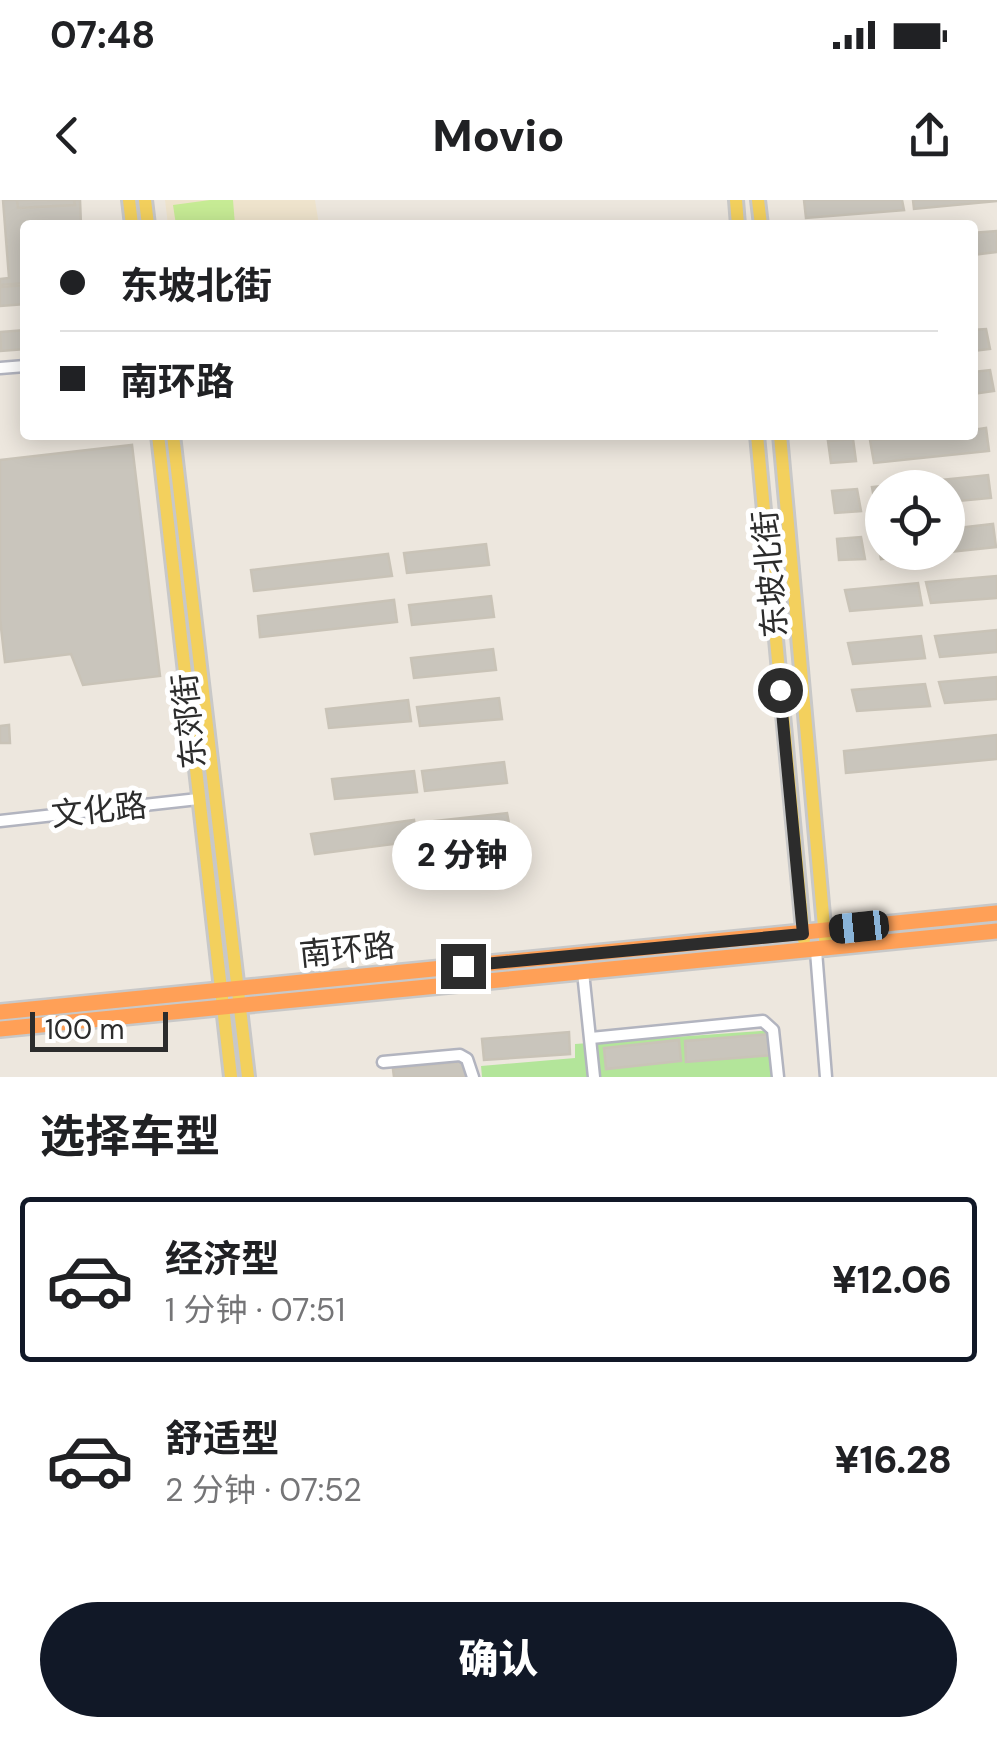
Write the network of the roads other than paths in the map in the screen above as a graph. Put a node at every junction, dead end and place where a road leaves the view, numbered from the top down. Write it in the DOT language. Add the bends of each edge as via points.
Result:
graph roads {
  1 [pos="159,440"];
  2 [pos="174,440"];
  3 [pos="757,440"];
  4 [pos="780,440"];
  5 [pos="198,799"];
  6 [pos="0,821"];
  7 [pos="997,913"];
  8 [pos="824,930"];
  9 [pos="997,931"];
  10 [pos="803,934"];
  11 [pos="816,951"];
  12 [pos="583,972"];
  13 [pos="238,997"];
  14 [pos="220,998"];
  15 [pos="0,1012"];
  16 [pos="0,1028"];
  17 [pos="590,1038"];
  18 [pos="383,1062"];
  19 [pos="231,1077"];
  20 [pos="248,1077"];
  21 [pos="472,1077"];
  22 [pos="594,1077"];
  23 [pos="778,1077"];
  24 [pos="826,1077"];
  1 -- 5 [label="main road, 东郊街"];
  2 -- 13 [label="main road, 东郊街"];
  3 -- 10 [label="main road, 东坡北街"];
  4 -- 8 [label="main road, 东坡北街"];
  5 -- 6 [label="street, 文化路"];
  5 -- 14 [label="main road, 东郊街"];
  7 -- 8 [label="highway, 南环路"];
  8 -- 10 [label="highway, 南环路"];
  8 -- 11 [label="main road, 东坡北街"];
  9 -- 11 [label="highway, 南环路"];
  10 -- 11 [label="main road, 东坡北街"];
  10 -- 13 [label="highway, 南环路"];
  11 -- 12 [label="highway, 南环路"];
  11 -- 24 [label="street"];
  12 -- 13 [label="highway, 南环路"];
  12 -- 17 [label="street"];
  13 -- 14 [label="highway, 南环路"];
  13 -- 20 [label="main road, 东郊街"];
  14 -- 15 [label="highway, 南环路"];
  14 -- 16 [label="highway, 南环路"];
  14 -- 19 [label="main road, 东郊街"];
  17 -- 22 [label="street"];
  17 -- 23 [label="street" via="763,1021 773,1030"];
  18 -- 21 [label="street" via="460,1055"];
}
